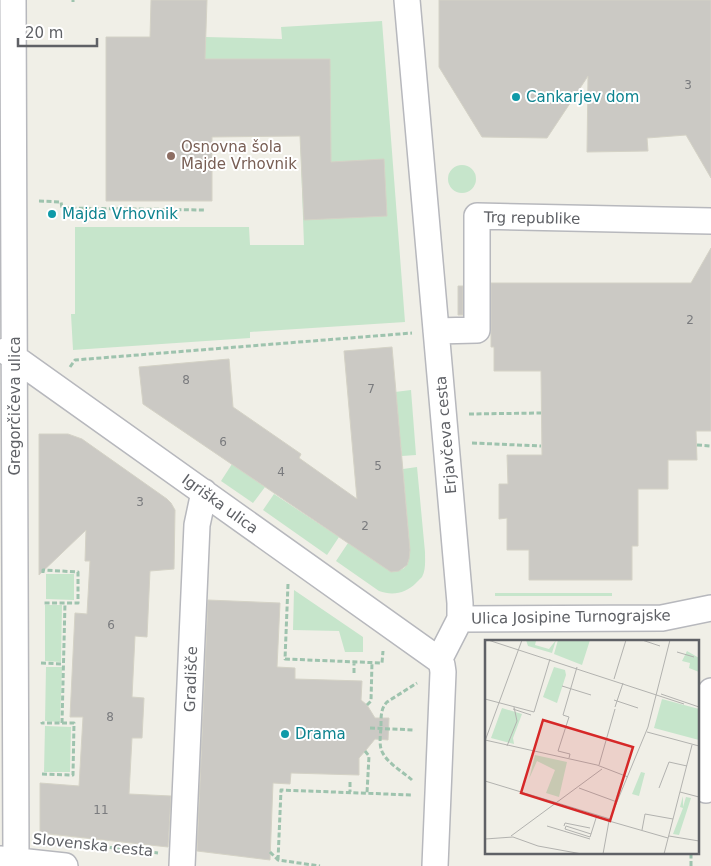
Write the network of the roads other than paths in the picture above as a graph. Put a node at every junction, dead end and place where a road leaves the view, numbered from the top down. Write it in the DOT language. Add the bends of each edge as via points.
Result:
graph roads {
  1 [pos="13,0"];
  2 [pos="407,0"];
  3 [pos="711,221"];
  4 [pos="436,331"];
  5 [pos="7,353"];
  6 [pos="204,492"];
  7 [pos="711,608"];
  8 [pos="460,611"];
  9 [pos="439,660"];
  10 [pos="711,691"];
  11 [pos="8,735"];
  12 [pos="706,790"];
  13 [pos="183,854"];
  14 [pos="69,855"];
  15 [pos="8,860"];
  16 [pos="435,866"];
  1 -- 5 [label="street, Gregorčičeva ulica" via="14,200"];
  2 -- 4 [label="street, Erjavčeva cesta"];
  3 -- 4 [label="street, Trg republike" via="477,216 477,330"];
  4 -- 8 [label="street, Erjavčeva cesta"];
  5 -- 6 [label="street, Igriška ulica"];
  5 -- 11 [label="street, Gregorčičeva ulica"];
  6 -- 9 [label="street, Igriška ulica"];
  6 -- 13 [label="street, Gradišče" via="197,525"];
  7 -- 8 [label="street, Ulica Josipine Turnograjske" via="662,618"];
  8 -- 9 [label="street"];
  9 -- 16 [label="street" via="443,672"];
  10 -- 12 [label="street" via="706,701"];
  11 -- 15 [label="street, Gregorčičeva ulica" via="15,812"];
  14 -- 15 [label="street, Slovenska cesta"];
}
